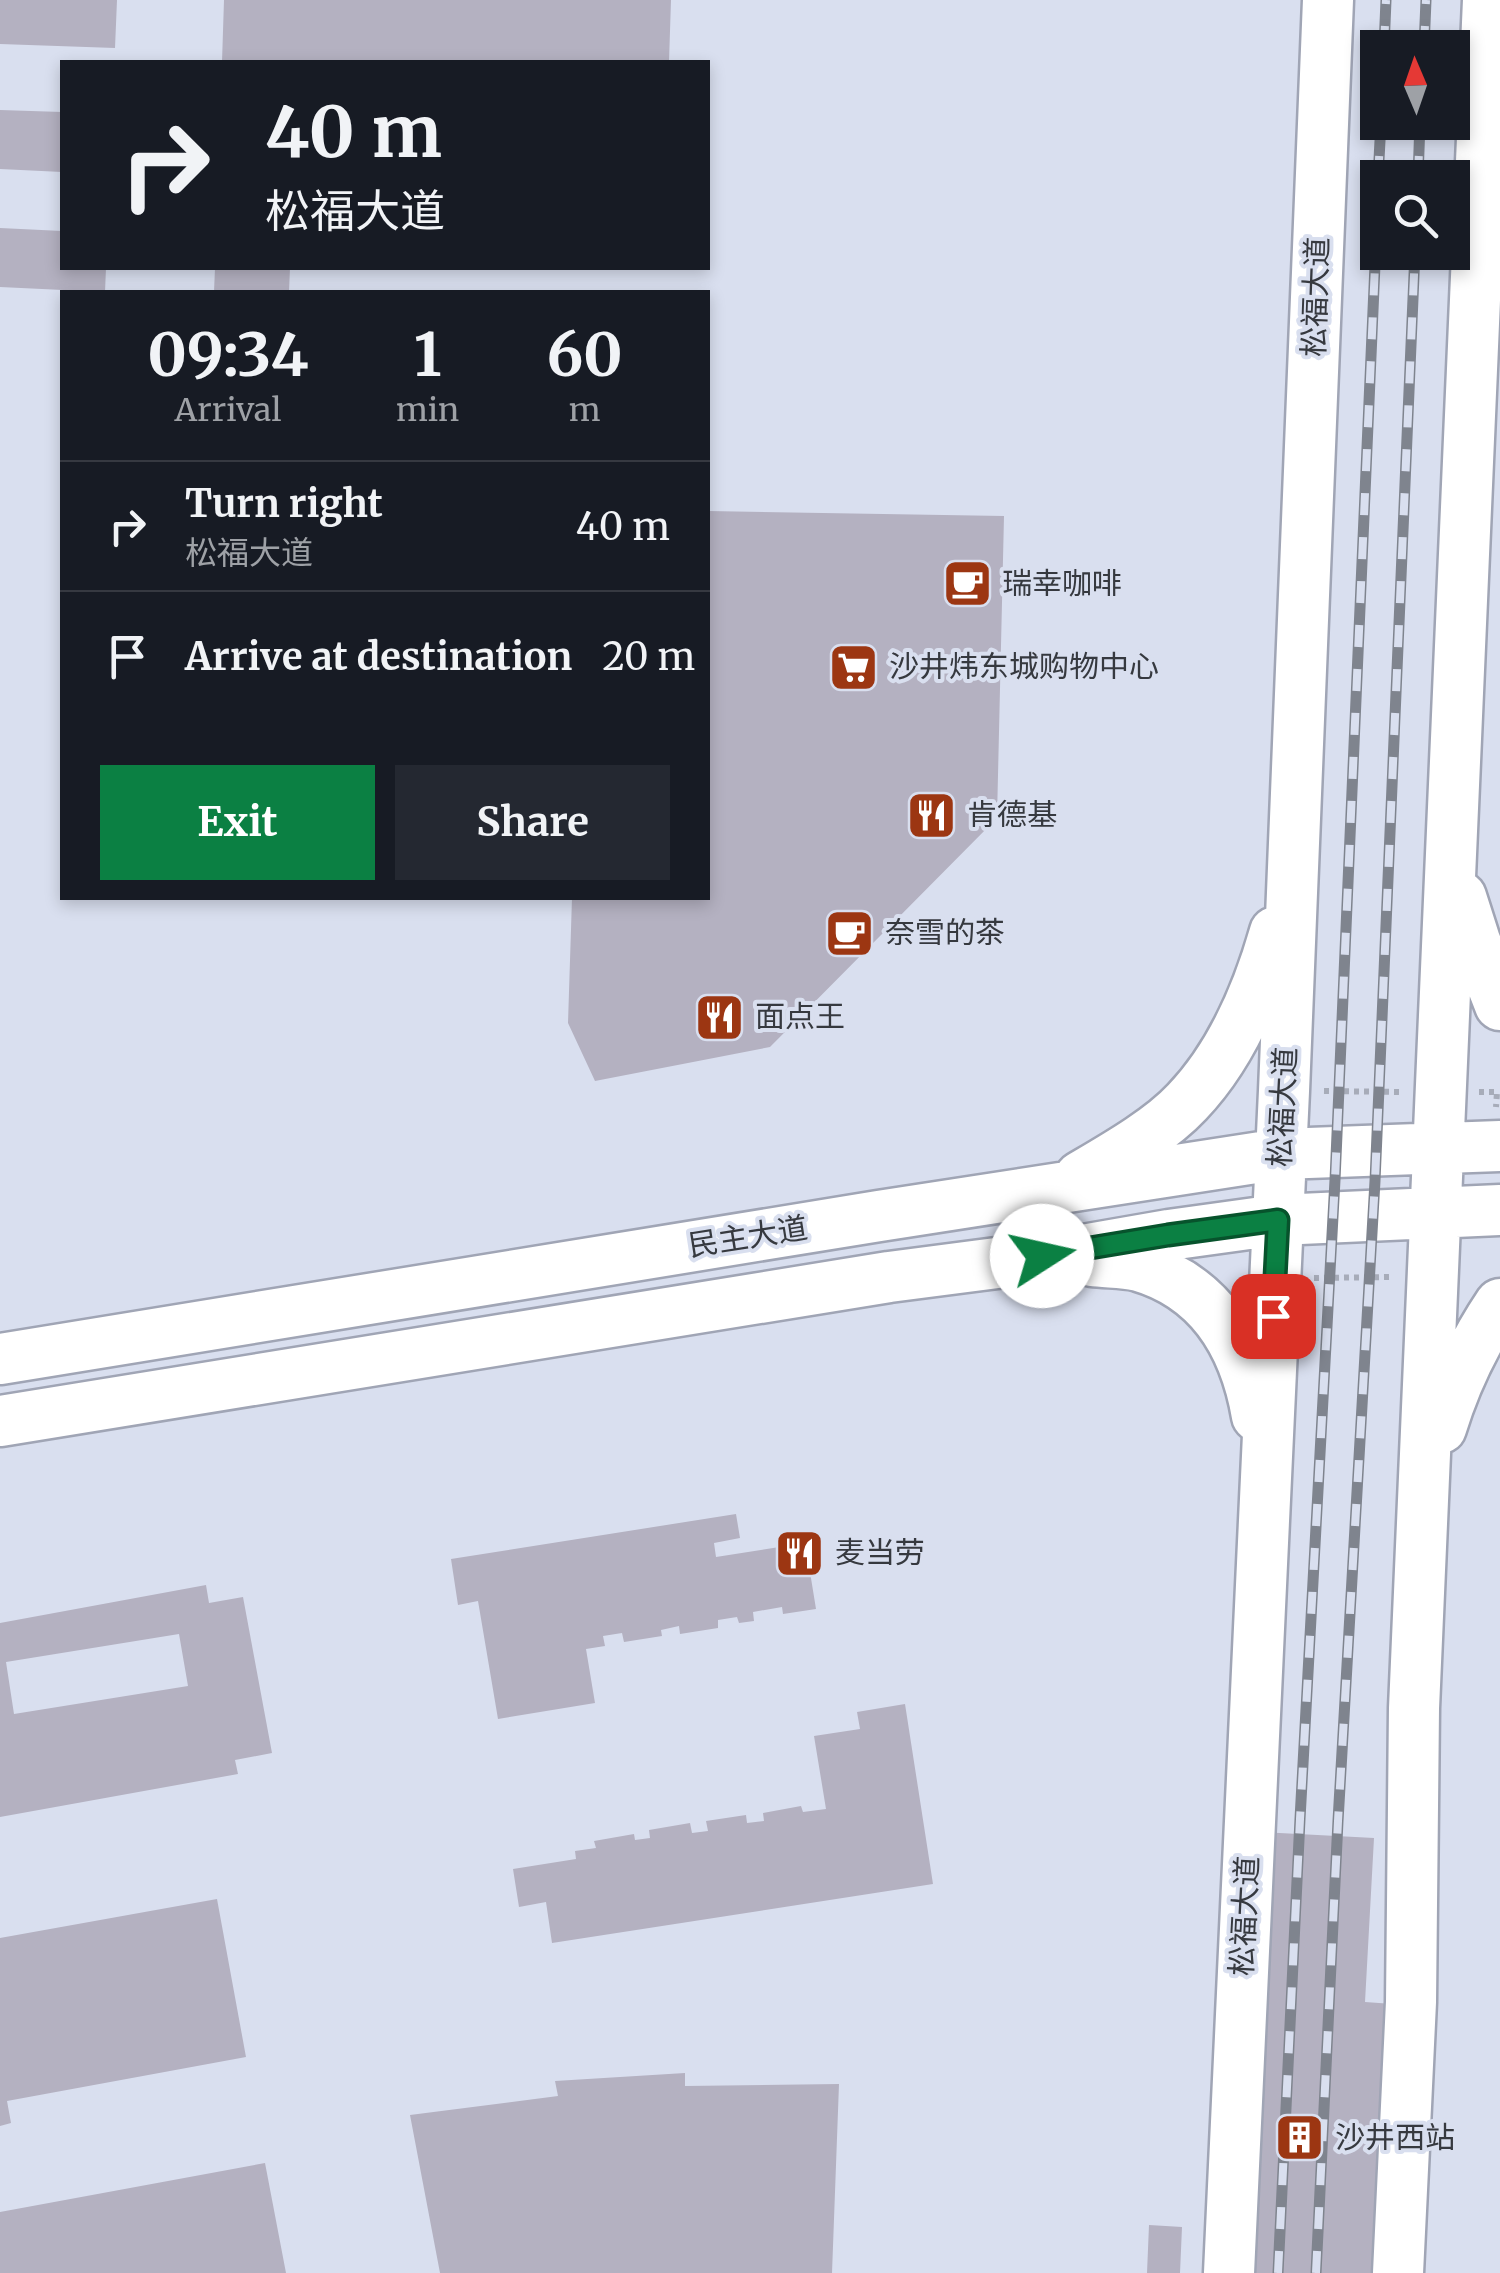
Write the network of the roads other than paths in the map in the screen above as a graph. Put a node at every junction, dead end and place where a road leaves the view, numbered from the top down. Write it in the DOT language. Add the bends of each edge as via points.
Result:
graph roads {
  1 [pos="1328,0"];
  2 [pos="1488,0"];
  3 [pos="1452,864"];
  4 [pos="1293,869"];
  5 [pos="1500,1005"];
  6 [pos="1498,1132"];
  7 [pos="1439,1147"];
  8 [pos="1281,1154"];
  9 [pos="1064,1188"];
  10 [pos="1500,1210"];
  11 [pos="1436,1214"];
  12 [pos="1278,1220"];
  13 [pos="1042,1256"];
  14 [pos="1500,1304"];
  15 [pos="0,1359"];
  16 [pos="0,1422"];
  17 [pos="1266,1466"];
  18 [pos="1423,1485"];
  19 [pos="1229,2273"];
  20 [pos="1398,2273"];
  1 -- 4 [label="main road, 松福大道"];
  2 -- 3 [label="main road"];
  3 -- 5 [label="main road"];
  3 -- 7 [label="main road"];
  4 -- 8 [label="main road, 松福大道"];
  4 -- 9 [label="main road" via="1268,956 1220,1061 1186,1104"];
  6 -- 7 [label="main road, 民主大道"];
  7 -- 8 [label="main road, 民主大道"];
  7 -- 11 [label="main road"];
  8 -- 9 [label="main road, 民主大道"];
  8 -- 12 [label="main road, 松福大道"];
  9 -- 15 [label="main road, 民主大道"];
  10 -- 11 [label="main road, 民主大道"];
  11 -- 12 [label="main road, 民主大道"];
  11 -- 18 [label="main road"];
  12 -- 13 [label="main road, 民主大道"];
  12 -- 17 [label="main road, 松福大道"];
  13 -- 16 [label="main road, 民主大道"];
  13 -- 17 [label="main road" via="1135,1265 1198,1295 1232,1338 1253,1393"];
  14 -- 18 [label="main road" via="1452,1392"];
  17 -- 19 [label="main road, 松福大道"];
  18 -- 20 [label="main road"];
}
